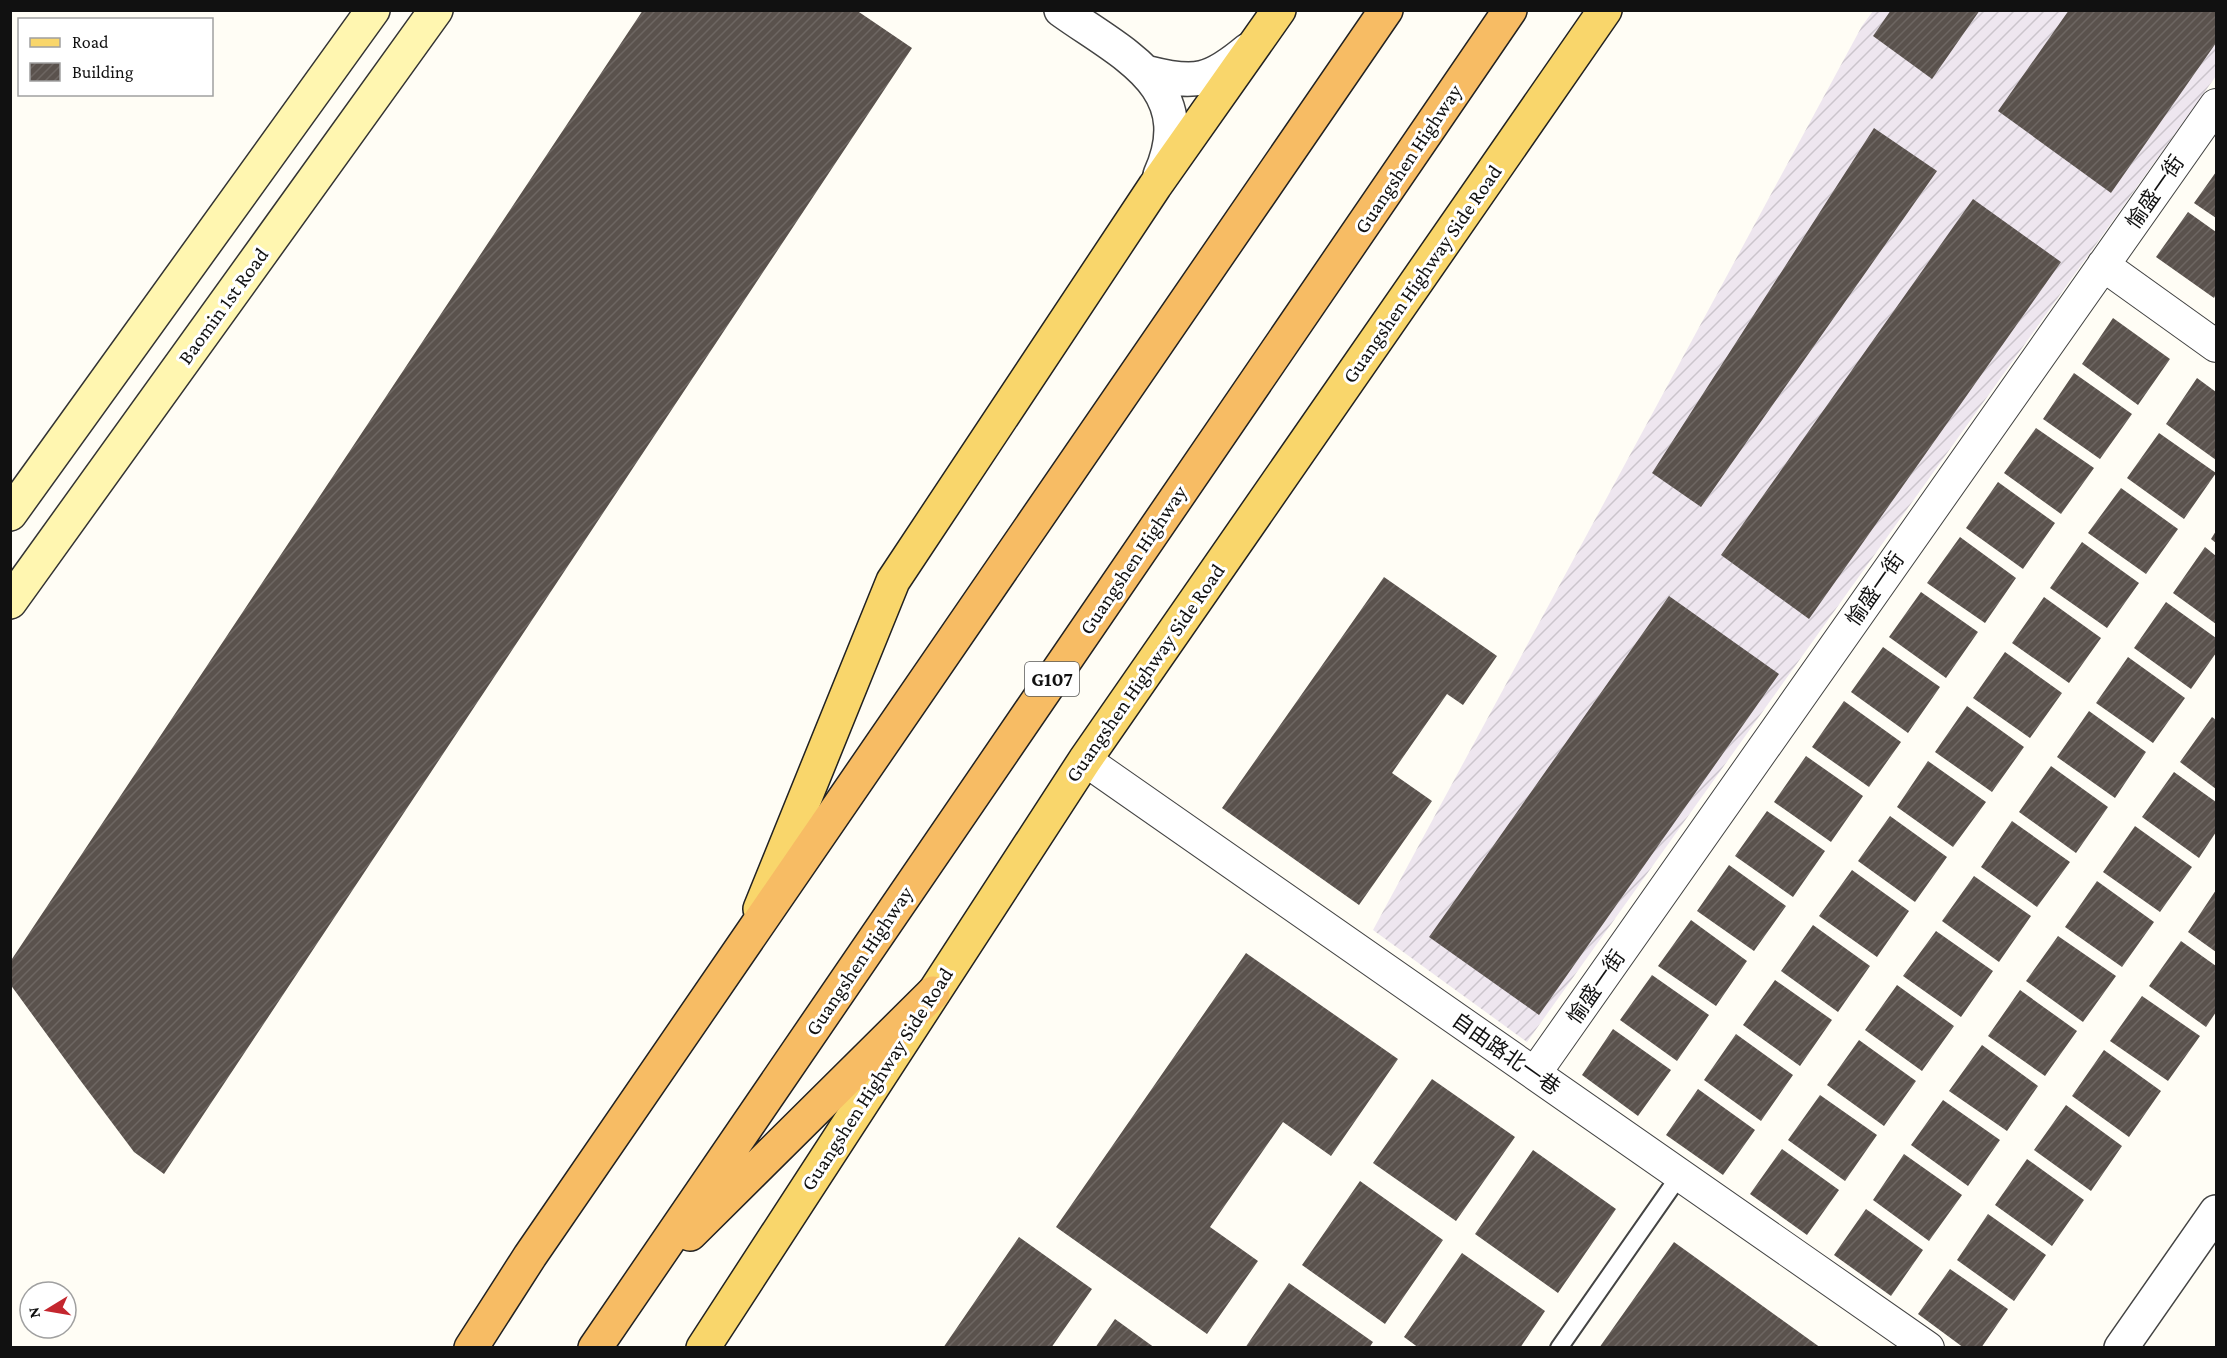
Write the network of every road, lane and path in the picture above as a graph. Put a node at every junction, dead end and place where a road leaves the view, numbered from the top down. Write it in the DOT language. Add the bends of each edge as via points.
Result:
graph roads {
  1 [pos="373,10"];
  2 [pos="436,10"];
  3 [pos="1061,10"];
  4 [pos="1279,10"];
  5 [pos="1374,10"];
  6 [pos="1386,10"];
  7 [pos="1510,10"];
  8 [pos="1605,10"];
  9 [pos="1254,45"];
  10 [pos="1357,52"];
  11 [pos="1149,73"];
  12 [pos="2217,105"];
  13 [pos="1155,186"];
  14 [pos="2103,265"];
  15 [pos="2217,346"];
  16 [pos="10,514"];
  17 [pos="10,603"];
  18 [pos="1085,760"];
  19 [pos="748,939"];
  20 [pos="933,993"];
  21 [pos="1535,1073"];
  22 [pos="1680,1175"];
  23 [pos="2217,1212"];
  24 [pos="635,1288"];
  25 [pos="471,1347"];
  26 [pos="595,1347"];
  27 [pos="703,1347"];
  28 [pos="1559,1347"];
  29 [pos="1928,1347"];
  30 [pos="2121,1347"];
  1 -- 16 [label="main road"];
  2 -- 17 [label="main road, Baomin 1st Road"];
  3 -- 11 [label="street"];
  4 -- 9 [label="main road"];
  5 -- 10 [label="highway"];
  6 -- 10 [label="highway"];
  7 -- 24 [label="highway, Guangshen Highway / G107"];
  8 -- 18 [label="main road, Guangshen Highway Side Road"];
  9 -- 11 [label="street" via="1219,73 1197,80 1174,80"];
  9 -- 13 [label="main road"];
  10 -- 19 [label="highway"];
  11 -- 13 [label="street" via="1171,114 1173,138"];
  12 -- 14 [label="street, 愉盛一街"];
  13 -- 19 [label="main road" via="893,581"];
  14 -- 15 [label="street"];
  14 -- 21 [label="street, 愉盛一街"];
  18 -- 20 [label="main road, Guangshen Highway Side Road"];
  18 -- 21 [label="street, 自由路北一巷"];
  19 -- 25 [label="highway"];
  20 -- 24 [label="highway"];
  20 -- 27 [label="main road, Guangshen Highway Side Road"];
  21 -- 22 [label="street, 自由路北一巷"];
  22 -- 28 [label="lane"];
  22 -- 29 [label="street, 自由路北一巷"];
  23 -- 30 [label="street"];
  24 -- 26 [label="highway, Guangshen Highway / G107"];
}
